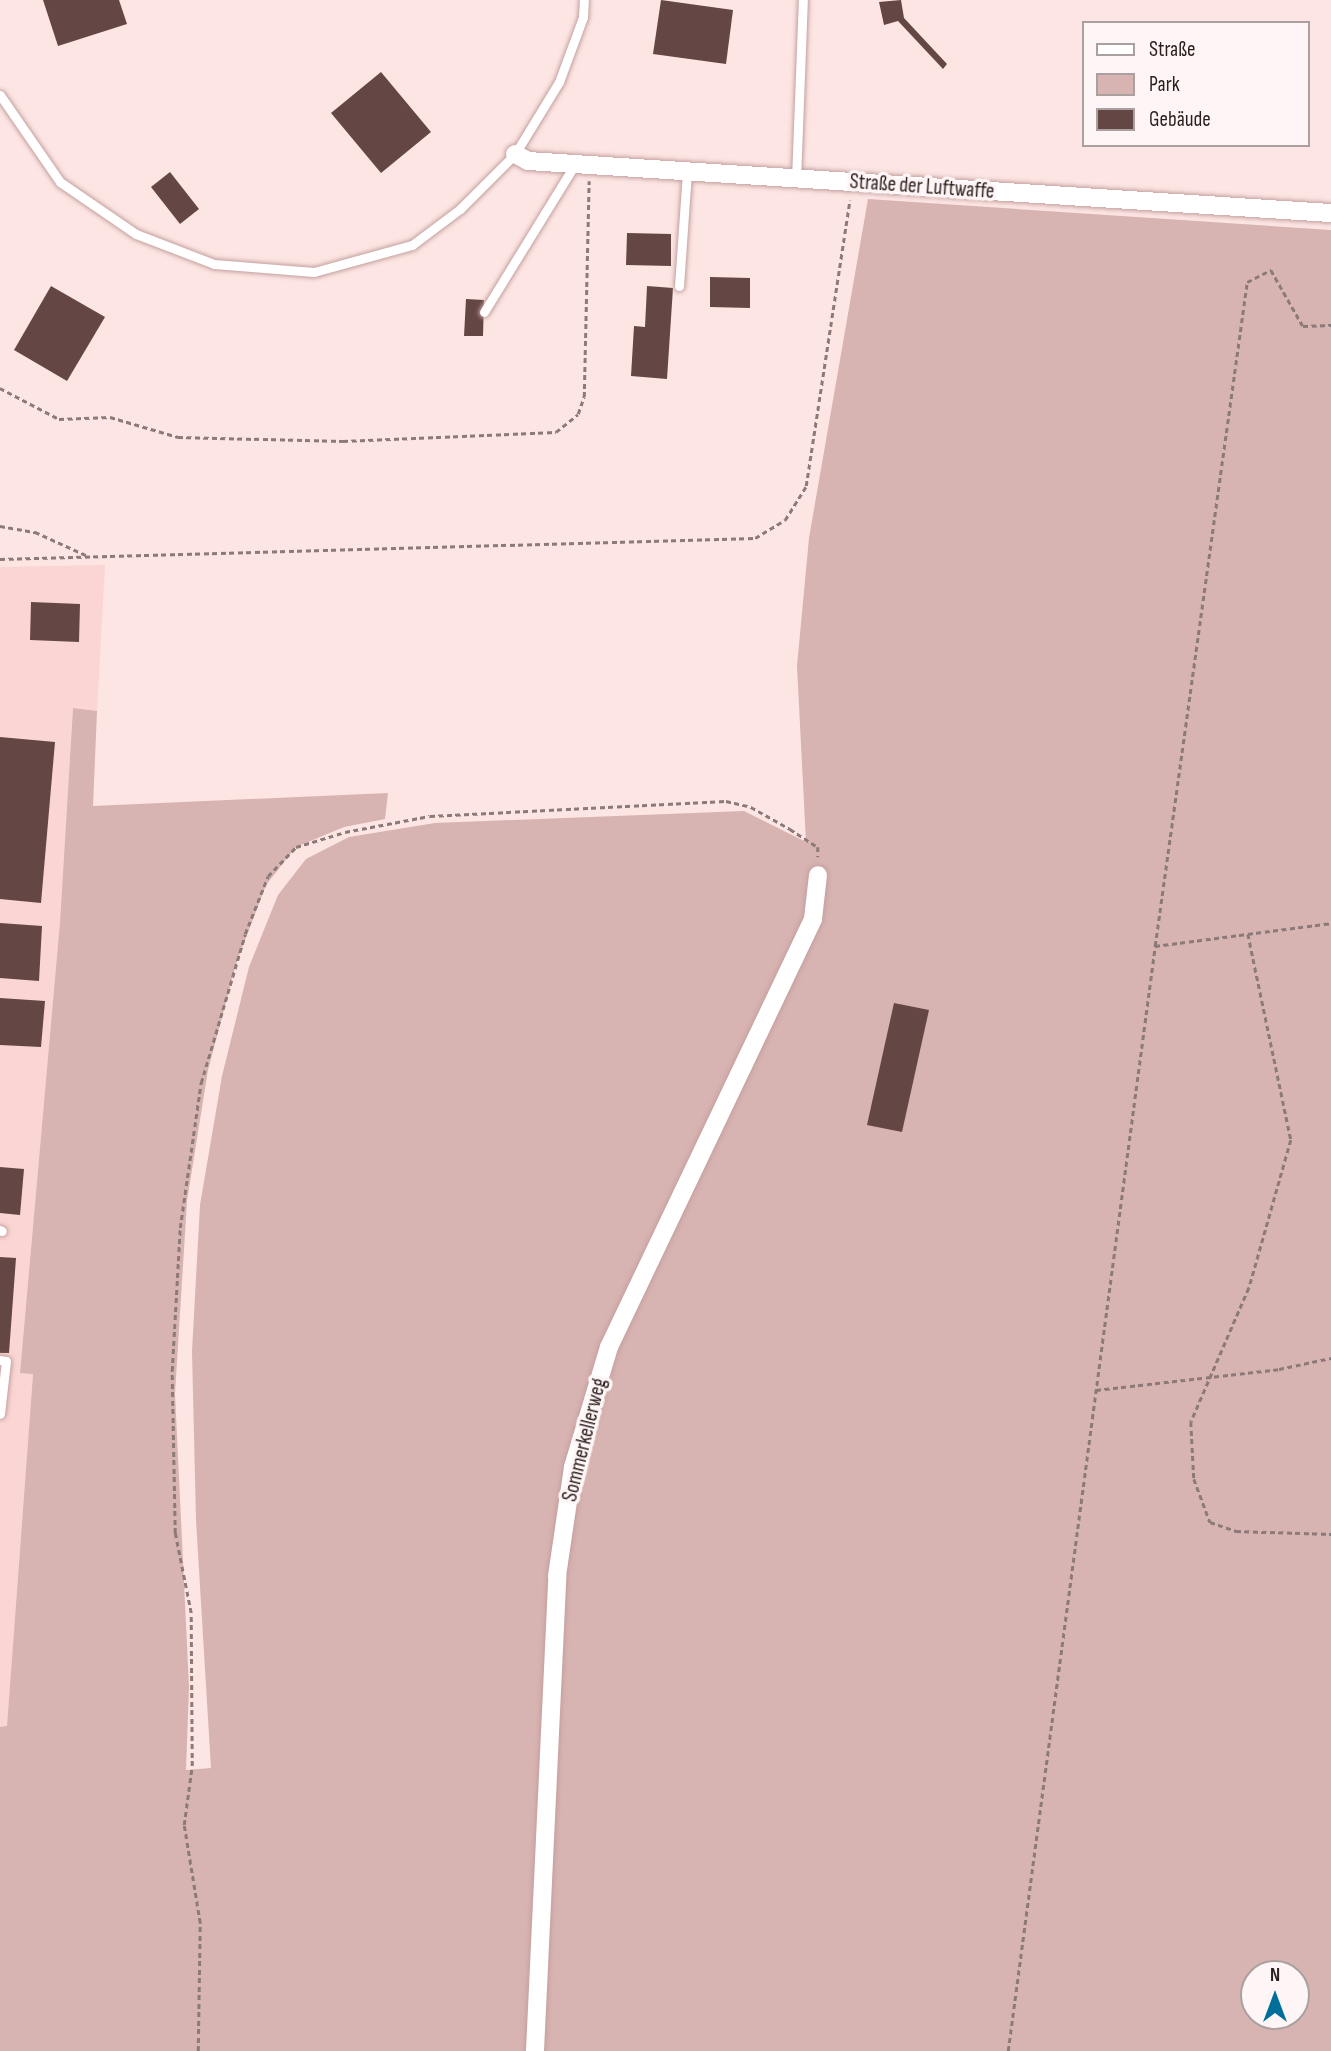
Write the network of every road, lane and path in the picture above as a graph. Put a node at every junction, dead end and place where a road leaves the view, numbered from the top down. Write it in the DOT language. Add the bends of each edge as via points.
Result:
graph roads {
  1 [pos="584,0"];
  2 [pos="803,0"];
  3 [pos="0,95"];
  4 [pos="514,154"];
  5 [pos="583,165"];
  6 [pos="687,172"];
  7 [pos="796,179"];
  8 [pos="852,183"];
  9 [pos="1331,213"];
  10 [pos="679,286"];
  11 [pos="484,312"];
  12 [pos="1331,325"];
  13 [pos="0,388"];
  14 [pos="0,526"];
  15 [pos="88,556"];
  16 [pos="0,559"];
  17 [pos="818,875"];
  18 [pos="1331,923"];
  19 [pos="1248,934"];
  20 [pos="1155,946"];
  21 [pos="1331,1358"];
  22 [pos="0,1360"];
  23 [pos="1211,1377"];
  24 [pos="1096,1390"];
  25 [pos="0,1414"];
  26 [pos="1331,1534"];
  27 [pos="198,2051"];
  28 [pos="535,2051"];
  29 [pos="1008,2051"];
  1 -- 4 [label="lane" via="583,17 559,82"];
  2 -- 7 [label="lane"];
  3 -- 4 [label="lane" via="60,182 136,234 214,264 314,272 412,245 460,209"];
  4 -- 5 [label="street, Straße der Luftwaffe" via="528,161"];
  5 -- 6 [label="street, Straße der Luftwaffe"];
  5 -- 11 [label="lane"];
  5 -- 13 [label="path" via="584,397 578,414 556,432 343,441 178,437 110,417 59,419"];
  6 -- 7 [label="street, Straße der Luftwaffe"];
  6 -- 10 [label="lane"];
  7 -- 8 [label="street, Straße der Luftwaffe"];
  8 -- 9 [label="street, Straße der Luftwaffe"];
  8 -- 15 [label="path" via="806,486 785,520 755,538"];
  12 -- 20 [label="path" via="1303,326 1271,270 1248,282"];
  14 -- 15 [label="path" via="34,532"];
  15 -- 16 [label="path"];
  17 -- 27 [label="path" via="818,847 751,807 726,801 430,816 345,832 296,847 268,876 245,934 201,1083 180,1228 172,1371 174,1519 191,1613 192,1766 184,1825 200,1923"];
  17 -- 28 [label="street, Sommerkellerweg" via="813,919 609,1347 573,1467 557,1576"];
  18 -- 19 [label="path"];
  19 -- 20 [label="path"];
  19 -- 23 [label="path" via="1291,1140 1249,1288"];
  20 -- 24 [label="path"];
  21 -- 23 [label="path"];
  22 -- 25 [label="lane" via="6,1361"];
  23 -- 24 [label="path"];
  23 -- 26 [label="path" via="1191,1422 1194,1479 1210,1522 1236,1531"];
  24 -- 29 [label="path"];
}
